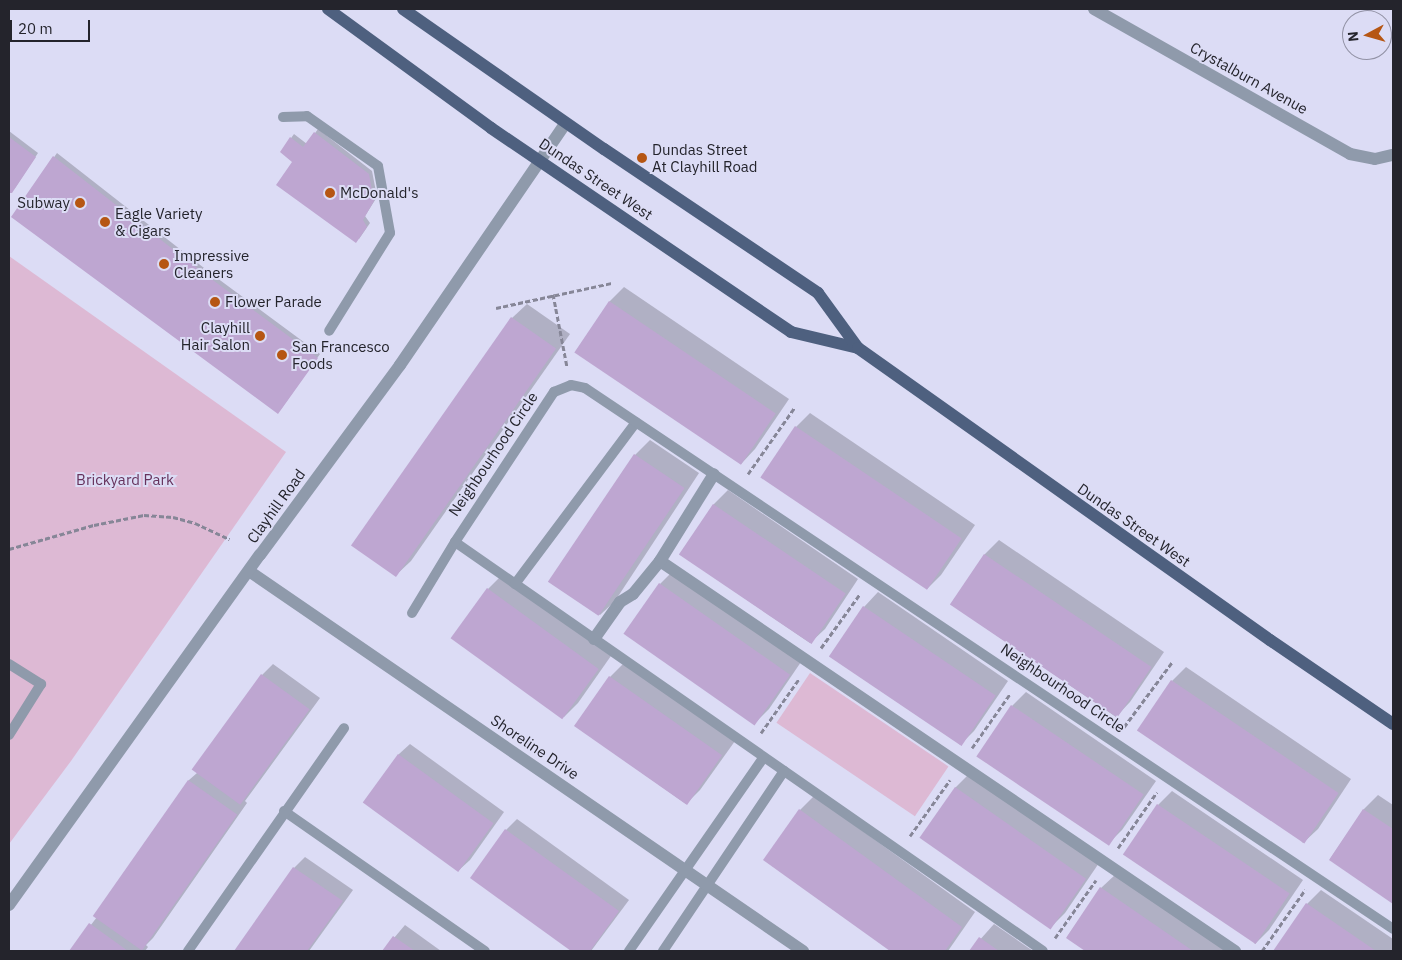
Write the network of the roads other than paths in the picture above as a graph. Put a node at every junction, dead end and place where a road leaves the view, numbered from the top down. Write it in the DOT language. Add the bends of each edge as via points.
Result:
graph roads {
  1 [pos="328,9"];
  2 [pos="403,9"];
  3 [pos="1094,9"];
  4 [pos="283,116"];
  5 [pos="566,123"];
  6 [pos="1393,155"];
  7 [pos="540,161"];
  8 [pos="329,331"];
  9 [pos="858,348"];
  10 [pos="636,422"];
  11 [pos="714,474"];
  12 [pos="455,542"];
  13 [pos="660,561"];
  14 [pos="249,571"];
  15 [pos="515,584"];
  16 [pos="412,612"];
  17 [pos="594,639"];
  18 [pos="9,664"];
  19 [pos="1393,724"];
  20 [pos="344,728"];
  21 [pos="10,732"];
  22 [pos="764,757"];
  23 [pos="784,771"];
  24 [pos="284,811"];
  25 [pos="685,868"];
  26 [pos="708,884"];
  27 [pos="9,906"];
  28 [pos="1393,929"];
  29 [pos="188,951"];
  30 [pos="485,951"];
  31 [pos="629,951"];
  32 [pos="663,951"];
  33 [pos="802,951"];
  34 [pos="1044,951"];
  35 [pos="1236,951"];
  1 -- 7 [label="main road, Dundas Street West"];
  2 -- 5 [label="main road, Dundas Street West"];
  3 -- 6 [label="street, Crystalburn Avenue" via="1350,154 1375,159"];
  4 -- 8 [label="lane" via="308,116 378,166 390,233"];
  5 -- 7 [label="street, Clayhill Road"];
  5 -- 9 [label="main road, Dundas Street West" via="818,293"];
  7 -- 9 [label="main road, Dundas Street West" via="791,332"];
  7 -- 14 [label="street, Clayhill Road" via="400,365"];
  9 -- 19 [label="main road, Dundas Street West"];
  10 -- 11 [label="lane, Neighbourhood Circle"];
  10 -- 12 [label="lane, Neighbourhood Circle" via="586,388 571,385 554,392"];
  10 -- 15 [label="lane"];
  11 -- 13 [label="street"];
  11 -- 28 [label="lane, Neighbourhood Circle"];
  12 -- 15 [label="lane"];
  12 -- 16 [label="lane, Neighbourhood Circle"];
  13 -- 17 [label="street" via="633,594 620,602"];
  13 -- 35 [label="street"];
  14 -- 25 [label="street, Shoreline Drive"];
  14 -- 27 [label="street, Clayhill Road"];
  15 -- 17 [label="lane"];
  17 -- 22 [label="lane"];
  18 -- 21 [label="lane" via="40,684"];
  20 -- 24 [label="lane"];
  22 -- 23 [label="lane"];
  22 -- 25 [label="lane"];
  23 -- 26 [label="lane"];
  23 -- 34 [label="lane"];
  24 -- 29 [label="lane"];
  24 -- 30 [label="lane"];
  25 -- 26 [label="street, Shoreline Drive"];
  25 -- 31 [label="lane"];
  26 -- 32 [label="lane"];
  26 -- 33 [label="street, Shoreline Drive"];
}
